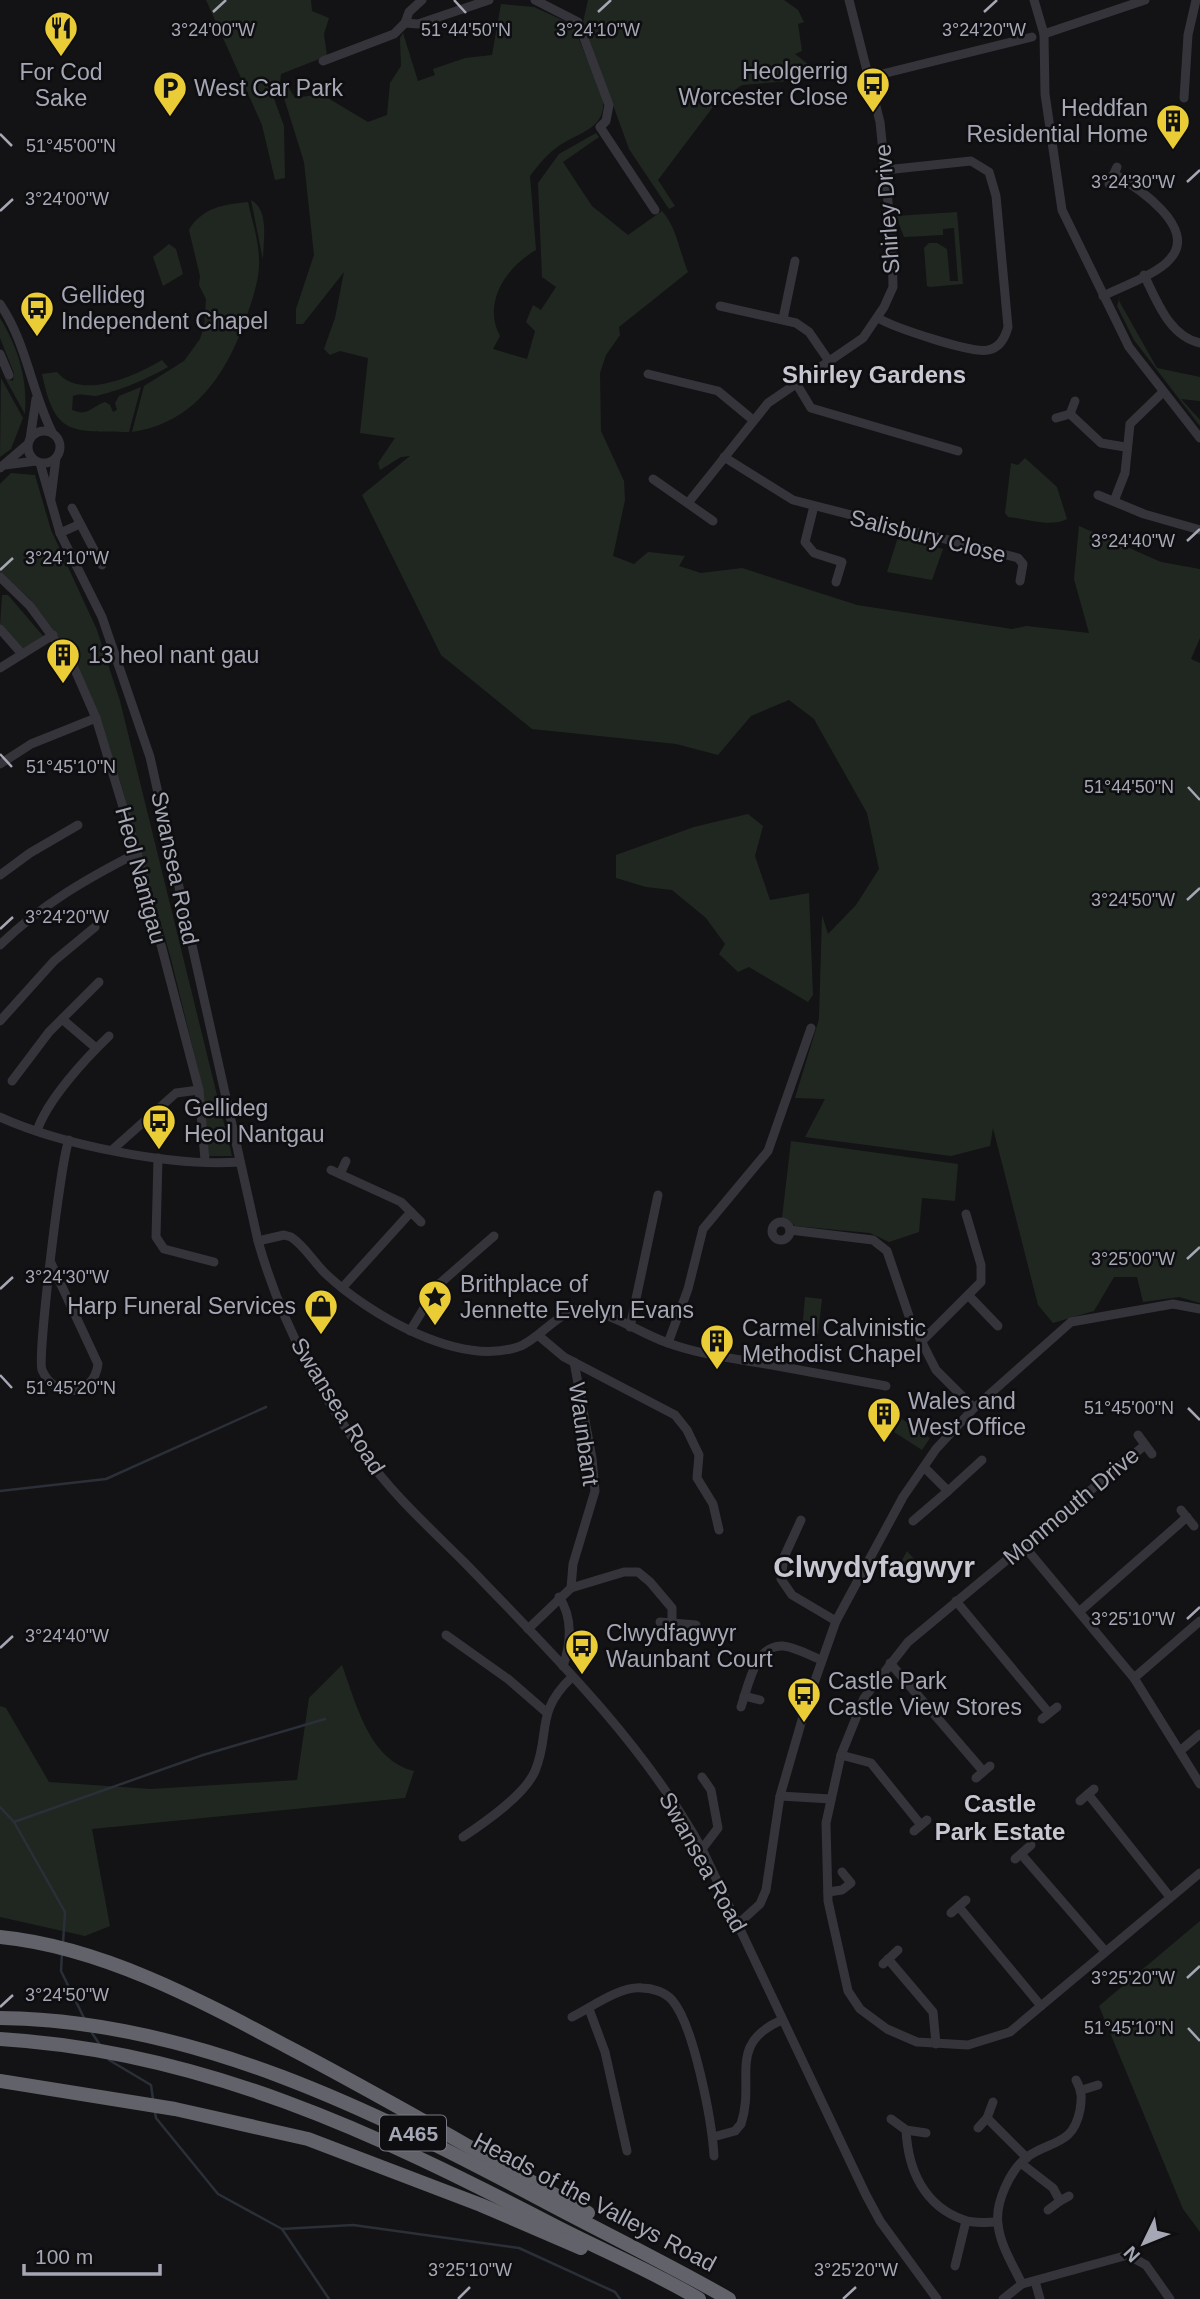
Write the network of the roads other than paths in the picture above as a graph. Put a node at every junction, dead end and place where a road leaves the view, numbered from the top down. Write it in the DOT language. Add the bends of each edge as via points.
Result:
graph roads {
  1 [pos="422,0"];
  2 [pos="489,0"];
  3 [pos="535,0"];
  4 [pos="849,0"];
  5 [pos="1034,0"];
  6 [pos="1145,0"];
  7 [pos="1195,0"];
  8 [pos="405,23"];
  9 [pos="1044,34"];
  10 [pos="1032,37"];
  11 [pos="323,61"];
  12 [pos="870,77"];
  13 [pos="1184,98"];
  14 [pos="885,170"];
  15 [pos="1109,184"];
  16 [pos="655,210"];
  17 [pos="795,261"];
  18 [pos="1144,275"];
  19 [pos="1102,296"];
  20 [pos="0,303"];
  21 [pos="720,306"];
  22 [pos="878,318"];
  23 [pos="783,319"];
  24 [pos="1200,343"];
  25 [pos="0,354"];
  26 [pos="829,361"];
  27 [pos="5,373"];
  28 [pos="648,374"];
  29 [pos="796,383"];
  30 [pos="1163,393"];
  31 [pos="36,399"];
  32 [pos="1075,401"];
  33 [pos="1070,414"];
  34 [pos="1056,418"];
  35 [pos="753,420"];
  36 [pos="52,432"];
  37 [pos="1200,438"];
  38 [pos="29,442"];
  39 [pos="1125,447"];
  40 [pos="958,451"];
  41 [pos="724,457"];
  42 [pos="57,458"];
  43 [pos="38,462"];
  44 [pos="3,466"];
  45 [pos="653,479"];
  46 [pos="1098,495"];
  47 [pos="51,498"];
  48 [pos="1114,501"];
  49 [pos="688,503"];
  50 [pos="814,506"];
  51 [pos="72,508"];
  52 [pos="713,521"];
  53 [pos="80,524"];
  54 [pos="1200,530"];
  55 [pos="60,533"];
  56 [pos="102,565"];
  57 [pos="1020,581"];
  58 [pos="836,582"];
  59 [pos="2,583"];
  60 [pos="0,629"];
  61 [pos="52,635"];
  62 [pos="22,654"];
  63 [pos="0,668"];
  64 [pos="96,719"];
  65 [pos="0,764"];
  66 [pos="78,825"];
  67 [pos="137,853"];
  68 [pos="0,875"];
  69 [pos="95,927"];
  70 [pos="0,945"];
  71 [pos="99,982"];
  72 [pos="62,1019"];
  73 [pos="0,1021"];
  74 [pos="811,1028"];
  75 [pos="109,1036"];
  76 [pos="96,1048"];
  77 [pos="12,1082"];
  78 [pos="199,1090"];
  79 [pos="0,1117"];
  80 [pos="37,1131"];
  81 [pos="69,1140"];
  82 [pos="112,1150"];
  83 [pos="158,1158"];
  84 [pos="205,1160"];
  85 [pos="346,1161"];
  86 [pos="240,1162"];
  87 [pos="658,1195"];
  88 [pos="411,1212"];
  89 [pos="966,1214"];
  90 [pos="421,1222"];
  91 [pos="790,1230"];
  92 [pos="494,1236"];
  93 [pos="258,1241"];
  94 [pos="214,1262"];
  95 [pos="51,1264"];
  96 [pos="342,1288"];
  97 [pos="970,1297"];
  98 [pos="1200,1309"];
  99 [pos="998,1326"];
  100 [pos="630,1328"];
  101 [pos="410,1331"];
  102 [pos="539,1336"];
  103 [pos="921,1342"];
  104 [pos="668,1343"];
  105 [pos="574,1362"];
  106 [pos="886,1387"];
  107 [pos="974,1408"];
  108 [pos="1138,1436"];
  109 [pos="1145,1445"];
  110 [pos="1152,1454"];
  111 [pos="982,1460"];
  112 [pos="924,1467"];
  113 [pos="948,1491"];
  114 [pos="801,1520"];
  115 [pos="913,1521"];
  116 [pos="1194,1526"];
  117 [pos="719,1530"];
  118 [pos="1024,1546"];
  119 [pos="571,1588"];
  120 [pos="559,1597"];
  121 [pos="956,1601"];
  122 [pos="1079,1612"];
  123 [pos="836,1621"];
  124 [pos="1200,1621"];
  125 [pos="660,1622"];
  126 [pos="672,1623"];
  127 [pos="696,1625"];
  128 [pos="528,1629"];
  129 [pos="446,1634"];
  130 [pos="821,1660"];
  131 [pos="890,1662"];
  132 [pos="563,1666"];
  133 [pos="572,1677"];
  134 [pos="1134,1678"];
  135 [pos="744,1696"];
  136 [pos="760,1700"];
  137 [pos="741,1707"];
  138 [pos="1057,1707"];
  139 [pos="546,1712"];
  140 [pos="1200,1734"];
  141 [pos="1180,1751"];
  142 [pos="841,1755"];
  143 [pos="983,1772"];
  144 [pos="702,1777"];
  145 [pos="1200,1784"];
  146 [pos="780,1796"];
  147 [pos="831,1799"];
  148 [pos="1080,1801"];
  149 [pos="921,1825"];
  150 [pos="463,1837"];
  151 [pos="1031,1845"];
  152 [pos="702,1849"];
  153 [pos="842,1872"];
  154 [pos="1200,1873"];
  155 [pos="828,1892"];
  156 [pos="1170,1897"];
  157 [pos="959,1907"];
  158 [pos="738,1924"];
  159 [pos="6,1937"];
  160 [pos="898,1950"];
  161 [pos="1105,1951"];
  162 [pos="1041,2006"];
  163 [pos="589,2009"];
  164 [pos="572,2017"];
  165 [pos="0,2018"];
  166 [pos="782,2020"];
  167 [pos="0,2039"];
  168 [pos="936,2044"];
  169 [pos="1076,2080"];
  170 [pos="0,2081"];
  171 [pos="1098,2085"];
  172 [pos="1082,2090"];
  173 [pos="993,2102"];
  174 [pos="987,2118"];
  175 [pos="891,2119"];
  176 [pos="978,2128"];
  177 [pos="906,2130"];
  178 [pos="926,2133"];
  179 [pos="713,2137"];
  180 [pos="627,2151"];
  181 [pos="714,2156"];
  182 [pos="1025,2161"];
  183 [pos="1048,2210"];
  184 [pos="966,2221"];
  185 [pos="997,2222"];
  186 [pos="600,2249"];
  187 [pos="670,2266"];
  188 [pos="955,2266"];
  189 [pos="1035,2281"];
  190 [pos="1022,2284"];
  191 [pos="699,2299"];
  192 [pos="729,2299"];
  193 [pos="937,2299"];
  194 [pos="1003,2299"];
  195 [pos="1040,2299"];
  196 [pos="1170,2299"];
  1 -- 8 [label="street"];
  2 -- 8 [label="street" via="418,24"];
  3 -- 16 [label="street" via="578,22 609,105 600,127"];
  4 -- 12 [label="street, Shirley Drive"];
  5 -- 9 [label="street"];
  6 -- 9 [label="street"];
  7 -- 13 [label="street"];
  8 -- 11 [label="street" via="394,34"];
  9 -- 19 [label="street" via="1045,94 1062,210"];
  10 -- 12 [label="street"];
  12 -- 14 [label="street, Shirley Drive"];
  14 -- 22 [label="street, Shirley Drive" via="894,275"];
  14 -- 22 [label="street" via="971,161 989,172 996,197 1008,327 1001,343 979,351"];
  15 -- 18 [label="street" via="1115,171 1152,200 1177,236 1170,260"];
  17 -- 23 [label="street"];
  18 -- 19 [label="street"];
  18 -- 24 [label="street" via="1172,325 1182,336"];
  19 -- 30 [label="street" via="1129,347"];
  20 -- 31 [label="street, Swansea Road" via="23,345"];
  21 -- 23 [label="street"];
  22 -- 26 [label="street, Shirley Drive" via="863,338"];
  23 -- 26 [label="street" via="809,332"];
  25 -- 27 [label="street"];
  26 -- 29 [label="street, Shirley Drive"];
  28 -- 35 [label="street" via="718,391"];
  29 -- 35 [label="street, Shirley Drive"];
  29 -- 40 [label="street" via="811,408"];
  30 -- 37 [label="street"];
  30 -- 39 [label="street" via="1133,417"];
  31 -- 36 [label="street, Swansea Road"];
  31 -- 38 [label="street"];
  32 -- 33 [label="street"];
  33 -- 34 [label="street"];
  33 -- 39 [label="street" via="1101,443"];
  35 -- 41 [label="street, Shirley Drive"];
  36 -- 38 [label="street" via="42,431"];
  36 -- 42 [label="street, Swansea Road" via="60,443"];
  38 -- 43 [label="street, Swansea Road" via="29,453"];
  38 -- 44 [label="street"];
  39 -- 48 [label="street" via="1125,473"];
  41 -- 49 [label="street, Shirley Drive"];
  41 -- 50 [label="street, Salisbury Close" via="782,496"];
  42 -- 43 [label="street"];
  42 -- 47 [label="street, Swansea Road"];
  43 -- 44 [label="street"];
  43 -- 47 [label="street, Swansea Road"];
  45 -- 49 [label="street"];
  46 -- 48 [label="street"];
  47 -- 55 [label="street, Swansea Road"];
  48 -- 54 [label="street"];
  49 -- 52 [label="street"];
  50 -- 57 [label="street, Salisbury Close" via="1018,558 1023,564"];
  50 -- 58 [label="street, Salisbury Close" via="805,542 814,553 842,562"];
  51 -- 53 [label="street"];
  53 -- 55 [label="street"];
  53 -- 56 [label="street"];
  55 -- 86 [label="street, Swansea Road" via="102,617 150,757"];
  59 -- 61 [label="street, Heol Nantgau" via="30,606"];
  60 -- 62 [label="street"];
  61 -- 62 [label="street"];
  61 -- 64 [label="street, Heol Nantgau" via="72,663"];
  62 -- 63 [label="street"];
  64 -- 65 [label="street" via="31,744"];
  64 -- 67 [label="street, Heol Nantgau"];
  66 -- 68 [label="street"];
  67 -- 70 [label="street" via="78,883 29,917"];
  67 -- 78 [label="street, Heol Nantgau"];
  69 -- 73 [label="street" via="54,961"];
  71 -- 72 [label="street"];
  72 -- 76 [label="street"];
  72 -- 77 [label="street"];
  74 -- 104 [label="street" via="768,1151 703,1229"];
  75 -- 76 [label="street"];
  76 -- 80 [label="street"];
  78 -- 82 [label="street" via="176,1093"];
  78 -- 84 [label="street, Heol Nantgau"];
  79 -- 80 [label="street"];
  80 -- 81 [label="street"];
  81 -- 82 [label="street"];
  81 -- 95 [label="street"];
  82 -- 83 [label="street"];
  83 -- 84 [label="street"];
  83 -- 94 [label="street" via="156,1237 164,1249"];
  84 -- 86 [label="street"];
  85 -- 88 [label="street" via="336,1172 401,1202"];
  86 -- 93 [label="street, Swansea Road"];
  87 -- 100 [label="street"];
  88 -- 90 [label="street"];
  88 -- 96 [label="street"];
  89 -- 97 [label="street" via="981,1265 981,1282"];
  91 -- 103 [label="street" via="873,1240 887,1251"];
  92 -- 101 [label="street" via="438,1285"];
  93 -- 96 [label="street" via="290,1237"];
  93 -- 128 [label="street, Swansea Road" via="291,1333 364,1455"];
  95 -- 95 [label="street" via="42,1371 57,1388 84,1390 93,1382 98,1364"];
  96 -- 101 [label="street" via="371,1311"];
  97 -- 99 [label="street"];
  97 -- 103 [label="street"];
  98 -- 107 [label="street" via="1173,1304 1071,1322"];
  100 -- 102 [label="street" via="577,1309"];
  100 -- 104 [label="street"];
  101 -- 102 [label="street" via="494,1352 527,1344"];
  102 -- 105 [label="street, Waunbant"];
  103 -- 107 [label="street" via="936,1370"];
  104 -- 106 [label="street"];
  105 -- 117 [label="street, Waunbant" via="675,1416 699,1455 697,1478 713,1504"];
  105 -- 119 [label="street, Waunbant" via="595,1491 573,1564"];
  107 -- 112 [label="street"];
  108 -- 109 [label="street, Monmouth Drive"];
  109 -- 110 [label="street, Monmouth Drive"];
  109 -- 118 [label="street, Monmouth Drive"];
  111 -- 113 [label="street"];
  112 -- 113 [label="street"];
  112 -- 123 [label="street" via="877,1541"];
  113 -- 115 [label="street"];
  114 -- 123 [label="street" via="784,1557 781,1579 800,1601"];
  116 -- 122 [label="street" via="1184,1513"];
  118 -- 121 [label="street, Monmouth Drive"];
  118 -- 122 [label="street"];
  119 -- 120 [label="street"];
  119 -- 126 [label="street" via="638,1572 672,1608"];
  120 -- 128 [label="street"];
  120 -- 132 [label="street" via="568,1609 569,1649"];
  121 -- 131 [label="street, Monmouth Drive"];
  121 -- 138 [label="street" via="1045,1716"];
  122 -- 134 [label="street"];
  123 -- 130 [label="street"];
  124 -- 134 [label="street"];
  125 -- 126 [label="street"];
  126 -- 127 [label="street"];
  128 -- 132 [label="street, Swansea Road"];
  129 -- 139 [label="street"];
  130 -- 135 [label="street" via="776,1647 759,1660"];
  130 -- 146 [label="street"];
  131 -- 142 [label="street, Monmouth Drive" via="864,1698"];
  131 -- 143 [label="street"];
  132 -- 133 [label="street, Swansea Road"];
  133 -- 139 [label="street"];
  133 -- 152 [label="street, Swansea Road" via="651,1769"];
  134 -- 141 [label="street"];
  135 -- 136 [label="street"];
  135 -- 137 [label="street"];
  139 -- 150 [label="street" via="535,1773 499,1812"];
  140 -- 141 [label="street"];
  141 -- 145 [label="street"];
  142 -- 147 [label="street, Monmouth Drive"];
  142 -- 149 [label="street" via="871,1763"];
  144 -- 152 [label="street" via="711,1790 718,1828"];
  146 -- 147 [label="street"];
  146 -- 158 [label="street" via="766,1890 760,1904"];
  147 -- 155 [label="street, Monmouth Drive" via="825,1851"];
  148 -- 156 [label="street" via="1091,1792"];
  151 -- 161 [label="street" via="1018,1856"];
  152 -- 158 [label="street, Swansea Road"];
  153 -- 155 [label="street" via="851,1883"];
  154 -- 156 [label="street, Monmouth Drive"];
  155 -- 168 [label="street, Monmouth Drive" via="848,1991 860,2009 887,2029 917,2042"];
  156 -- 161 [label="street, Monmouth Drive"];
  157 -- 162 [label="street"];
  158 -- 166 [label="street, Swansea Road"];
  159 -- 187 [label="highway" via="100,1961 200,2001 393,2102 659,2251"];
  160 -- 168 [label="street" via="886,1961 933,2012"];
  161 -- 162 [label="street, Monmouth Drive"];
  162 -- 168 [label="street, Monmouth Drive" via="1010,2032 995,2038 968,2045"];
  163 -- 164 [label="street"];
  163 -- 179 [label="street" via="634,1988 655,1990 673,2001 689,2037"];
  163 -- 180 [label="street" via="605,2052"];
  165 -- 187 [label="highway, Heads of the Valleys Road / A465" via="40,2019 141,2036 226,2058 309,2087 425,2138"];
  166 -- 179 [label="street" via="759,2033 747,2052 741,2124 735,2131"];
  166 -- 193 [label="street, Swansea Road" via="880,2221"];
  167 -- 186 [label="highway, Heads of the Valleys Road / A465" via="51,2042 219,2078 380,2138"];
  169 -- 172 [label="street"];
  170 -- 186 [label="highway" via="175,2109 308,2139 481,2205 578,2248"];
  171 -- 172 [label="street"];
  172 -- 182 [label="street" via="1076,2126"];
  173 -- 174 [label="street"];
  174 -- 176 [label="street"];
  174 -- 182 [label="street"];
  175 -- 177 [label="street"];
  177 -- 178 [label="street"];
  177 -- 184 [label="street" via="907,2153 919,2185 942,2208"];
  179 -- 181 [label="street"];
  182 -- 183 [label="street" via="1064,2198"];
  182 -- 185 [label="street" via="1007,2184"];
  184 -- 185 [label="street"];
  184 -- 188 [label="street"];
  185 -- 190 [label="street"];
  186 -- 191 [label="highway, Heads of the Valleys Road / A465"];
  187 -- 192 [label="highway, Heads of the Valleys Road / A465"];
  189 -- 190 [label="street"];
  189 -- 195 [label="street"];
  189 -- 196 [label="street" via="1128,2255 1146,2265"];
  190 -- 194 [label="street"];
}
